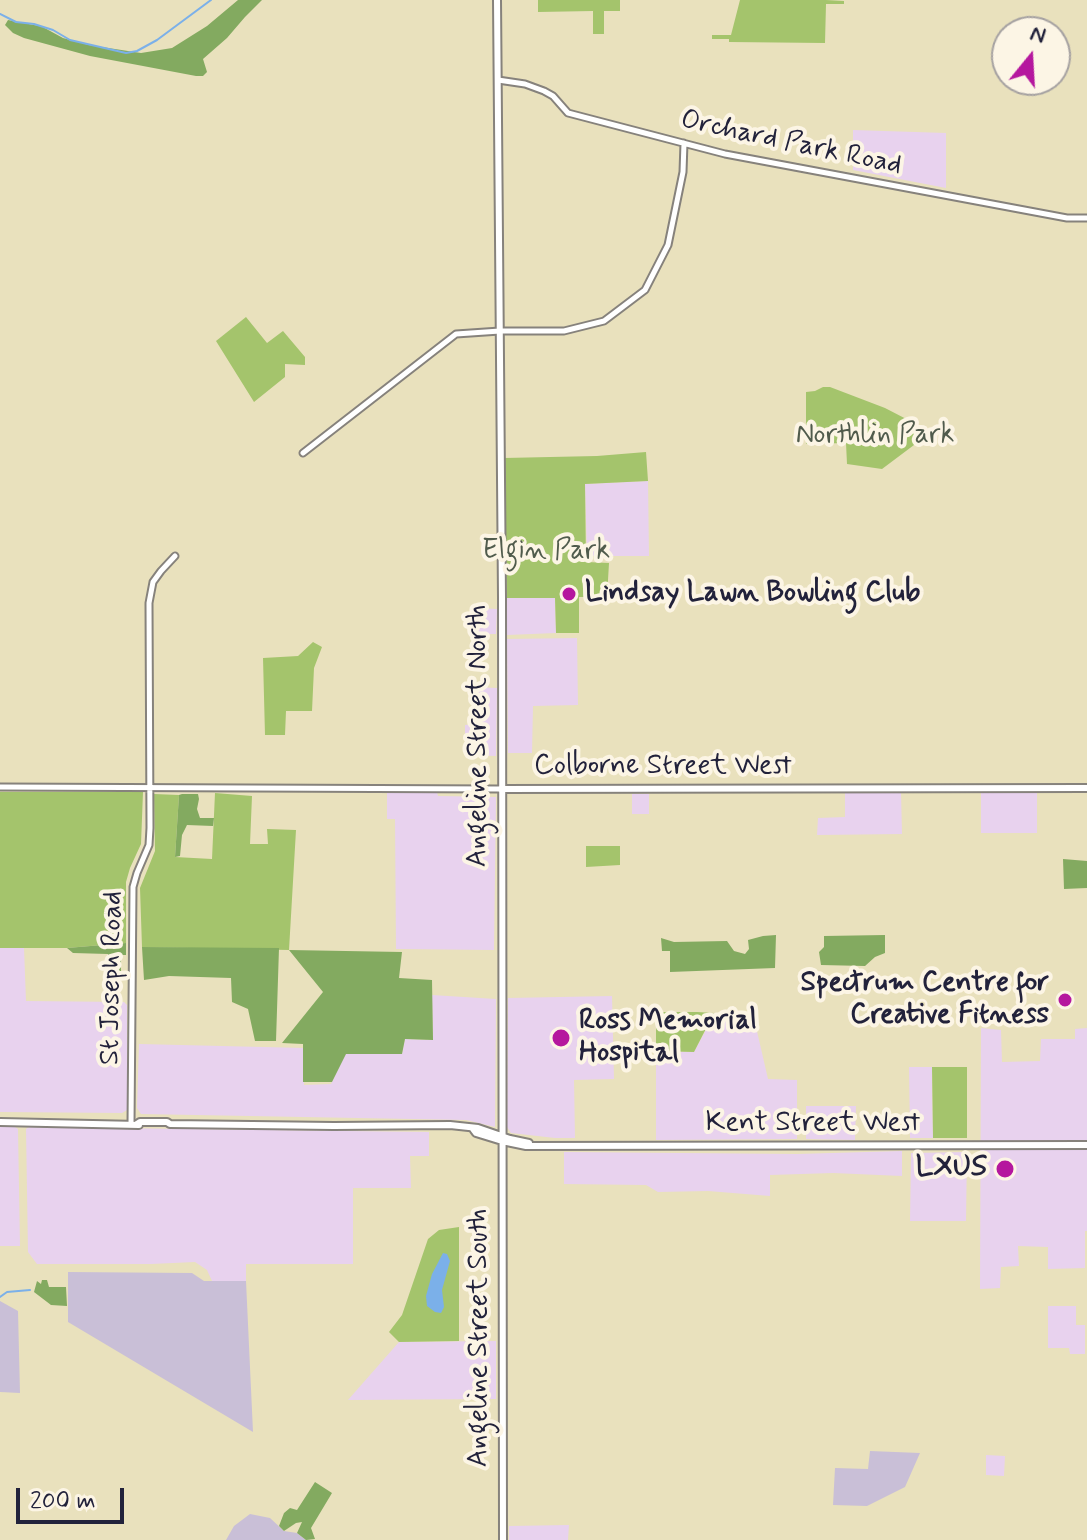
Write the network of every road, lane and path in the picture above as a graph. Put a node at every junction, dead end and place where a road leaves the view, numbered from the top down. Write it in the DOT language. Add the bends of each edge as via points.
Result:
graph roads {
  1 [pos="497,0"];
  2 [pos="498,80"];
  3 [pos="684,143"];
  4 [pos="1087,218"];
  5 [pos="500,331"];
  6 [pos="303,453"];
  7 [pos="175,556"];
  8 [pos="0,787"];
  9 [pos="150,787"];
  10 [pos="1087,788"];
  11 [pos="501,789"];
  12 [pos="0,1122"];
  13 [pos="131,1124"];
  14 [pos="502,1139"];
  15 [pos="1087,1145"];
  16 [pos="503,1540"];
  1 -- 2 [label="main road, Angeline Street North"];
  2 -- 3 [label="street, Orchard Park Road" via="544,91 568,113"];
  2 -- 5 [label="main road, Angeline Street North"];
  3 -- 4 [label="street, Orchard Park Road" via="898,187"];
  3 -- 5 [label="street" via="668,245 645,290 602,321 564,331"];
  5 -- 6 [label="street" via="456,334"];
  5 -- 11 [label="main road, Angeline Street North"];
  7 -- 9 [label="street, St Joseph Road" via="153,582 149,603"];
  8 -- 9 [label="street, Colborne Street West"];
  9 -- 11 [label="street, Colborne Street West"];
  9 -- 13 [label="street, St Joseph Road" via="149,845 133,887"];
  10 -- 11 [label="main road, Colborne Street West"];
  11 -- 14 [label="main road, Angeline Street North"];
  12 -- 13 [label="main road, Kent Street West"];
  13 -- 14 [label="main road, Kent Street West" via="444,1125"];
  14 -- 15 [label="main road, Kent Street West" via="526,1146 579,1147"];
  14 -- 16 [label="main road, Angeline Street South"];
}
